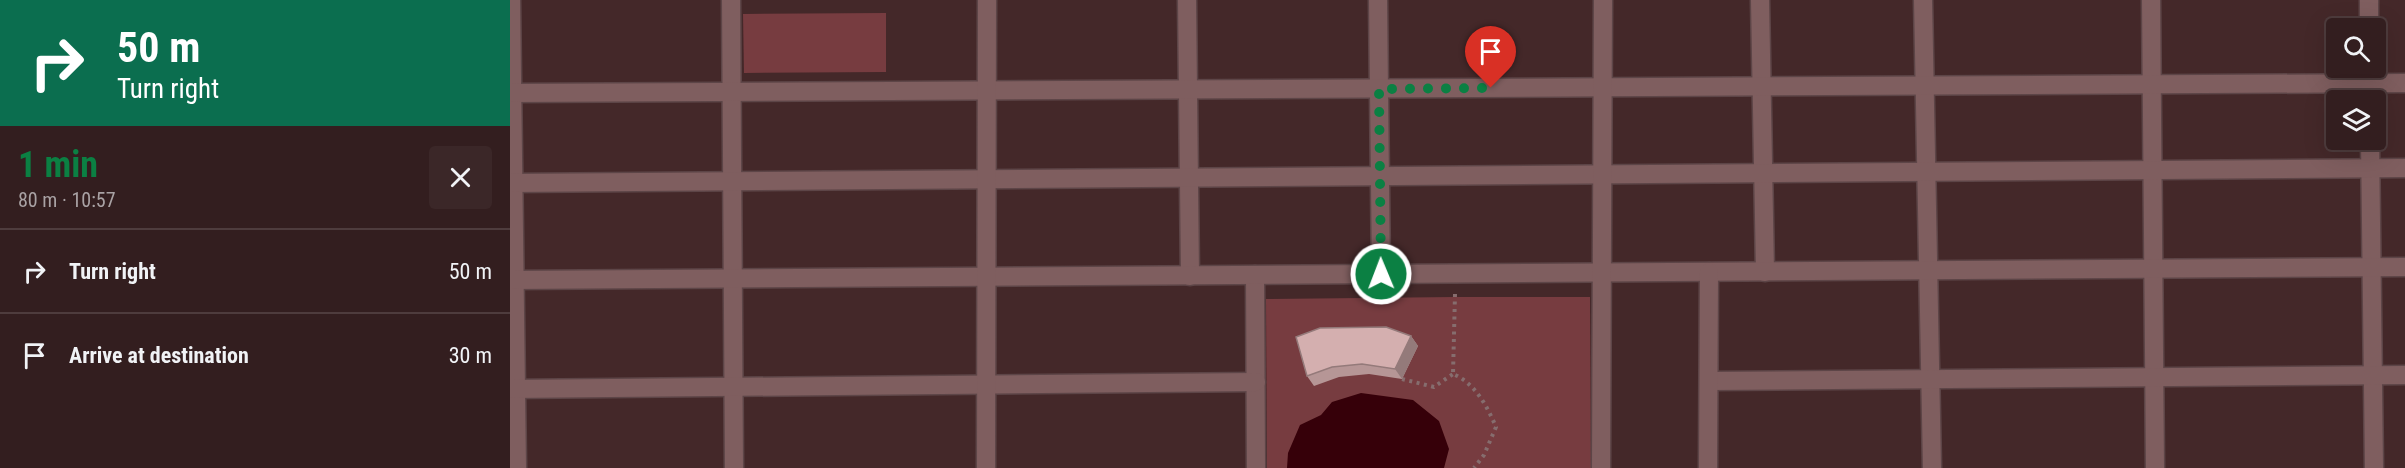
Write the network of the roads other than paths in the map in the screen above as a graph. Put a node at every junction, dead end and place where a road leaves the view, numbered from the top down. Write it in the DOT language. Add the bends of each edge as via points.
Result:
graph roads {
  1 [pos="511,0"];
  2 [pos="731,0"];
  3 [pos="987,0"];
  4 [pos="1186,0"];
  5 [pos="1378,0"];
  6 [pos="1603,0"];
  7 [pos="1760,0"];
  8 [pos="1923,0"];
  9 [pos="2151,0"];
  10 [pos="2369,0"];
  11 [pos="2369,18"];
  12 [pos="2405,83"];
  13 [pos="2152,84"];
  14 [pos="2370,84"];
  15 [pos="1761,86"];
  16 [pos="1924,86"];
  17 [pos="1603,87"];
  18 [pos="1379,89"];
  19 [pos="1188,90"];
  20 [pos="987,91"];
  21 [pos="731,92"];
  22 [pos="511,93"];
  23 [pos="2370,150"];
  24 [pos="2371,168"];
  25 [pos="2405,168"];
  26 [pos="2153,170"];
  27 [pos="1926,172"];
  28 [pos="1763,173"];
  29 [pos="1602,174"];
  30 [pos="1380,176"];
  31 [pos="1188,177"];
  32 [pos="986,179"];
  33 [pos="732,181"];
  34 [pos="512,183"];
  35 [pos="2372,267"];
  36 [pos="2405,267"];
  37 [pos="2154,269"];
  38 [pos="1928,270"];
  39 [pos="1709,272"];
  40 [pos="1765,272"];
  41 [pos="1602,273"];
  42 [pos="1381,274"];
  43 [pos="1255,275"];
  44 [pos="1190,276"];
  45 [pos="986,277"];
  46 [pos="733,279"];
  47 [pos="512,280"];
  48 [pos="2373,375"];
  49 [pos="2405,375"];
  50 [pos="2155,378"];
  51 [pos="1930,379"];
  52 [pos="1256,381"];
  53 [pos="1709,381"];
  54 [pos="986,384"];
  55 [pos="733,387"];
  56 [pos="513,389"];
  57 [pos="517,468"];
  58 [pos="734,468"];
  59 [pos="986,468"];
  60 [pos="1256,468"];
  61 [pos="1601,468"];
  62 [pos="1708,468"];
  63 [pos="1932,468"];
  64 [pos="2155,468"];
  65 [pos="2374,468"];
  1 -- 22 [label="street"];
  2 -- 21 [label="street"];
  3 -- 20 [label="street"];
  4 -- 19 [label="street"];
  5 -- 18 [label="street"];
  6 -- 17 [label="street"];
  7 -- 15 [label="street"];
  8 -- 16 [label="street"];
  9 -- 13 [label="street"];
  10 -- 11 [label="street"];
  12 -- 14 [label="street"];
  13 -- 14 [label="street"];
  13 -- 16 [label="street"];
  13 -- 26 [label="street"];
  15 -- 16 [label="street"];
  15 -- 17 [label="street"];
  15 -- 28 [label="street"];
  16 -- 27 [label="street"];
  17 -- 18 [label="street"];
  17 -- 29 [label="street"];
  18 -- 19 [label="street"];
  18 -- 30 [label="street"];
  19 -- 20 [label="street"];
  19 -- 31 [label="street"];
  20 -- 21 [label="street"];
  20 -- 32 [label="street"];
  21 -- 22 [label="street"];
  21 -- 33 [label="street"];
  22 -- 34 [label="street"];
  23 -- 24 [label="street"];
  24 -- 25 [label="street"];
  24 -- 26 [label="street"];
  24 -- 35 [label="street"];
  26 -- 27 [label="street"];
  26 -- 37 [label="street"];
  27 -- 28 [label="street"];
  27 -- 38 [label="street"];
  28 -- 29 [label="street"];
  28 -- 40 [label="street"];
  29 -- 30 [label="street"];
  29 -- 41 [label="street"];
  30 -- 31 [label="street"];
  30 -- 42 [label="street"];
  31 -- 32 [label="street"];
  31 -- 44 [label="street"];
  32 -- 33 [label="street"];
  32 -- 45 [label="street"];
  33 -- 34 [label="street"];
  33 -- 46 [label="street"];
  34 -- 47 [label="street"];
  35 -- 36 [label="street"];
  35 -- 37 [label="street"];
  35 -- 48 [label="street"];
  37 -- 38 [label="street"];
  37 -- 50 [label="street"];
  38 -- 40 [label="street"];
  38 -- 51 [label="street"];
  39 -- 40 [label="street"];
  39 -- 41 [label="street"];
  39 -- 53 [label="street"];
  41 -- 42 [label="street"];
  41 -- 61 [label="street"];
  42 -- 43 [label="street"];
  43 -- 44 [label="street"];
  43 -- 52 [label="street"];
  44 -- 45 [label="street"];
  45 -- 46 [label="street"];
  45 -- 54 [label="street"];
  46 -- 47 [label="street"];
  46 -- 55 [label="street"];
  47 -- 56 [label="street"];
  48 -- 49 [label="street"];
  48 -- 50 [label="street"];
  48 -- 65 [label="street"];
  50 -- 51 [label="street"];
  50 -- 64 [label="street"];
  51 -- 53 [label="street"];
  51 -- 63 [label="street"];
  52 -- 54 [label="street"];
  52 -- 60 [label="street"];
  53 -- 62 [label="street"];
  54 -- 55 [label="street"];
  54 -- 59 [label="street"];
  55 -- 56 [label="street"];
  55 -- 58 [label="street"];
  56 -- 57 [label="street"];
}
